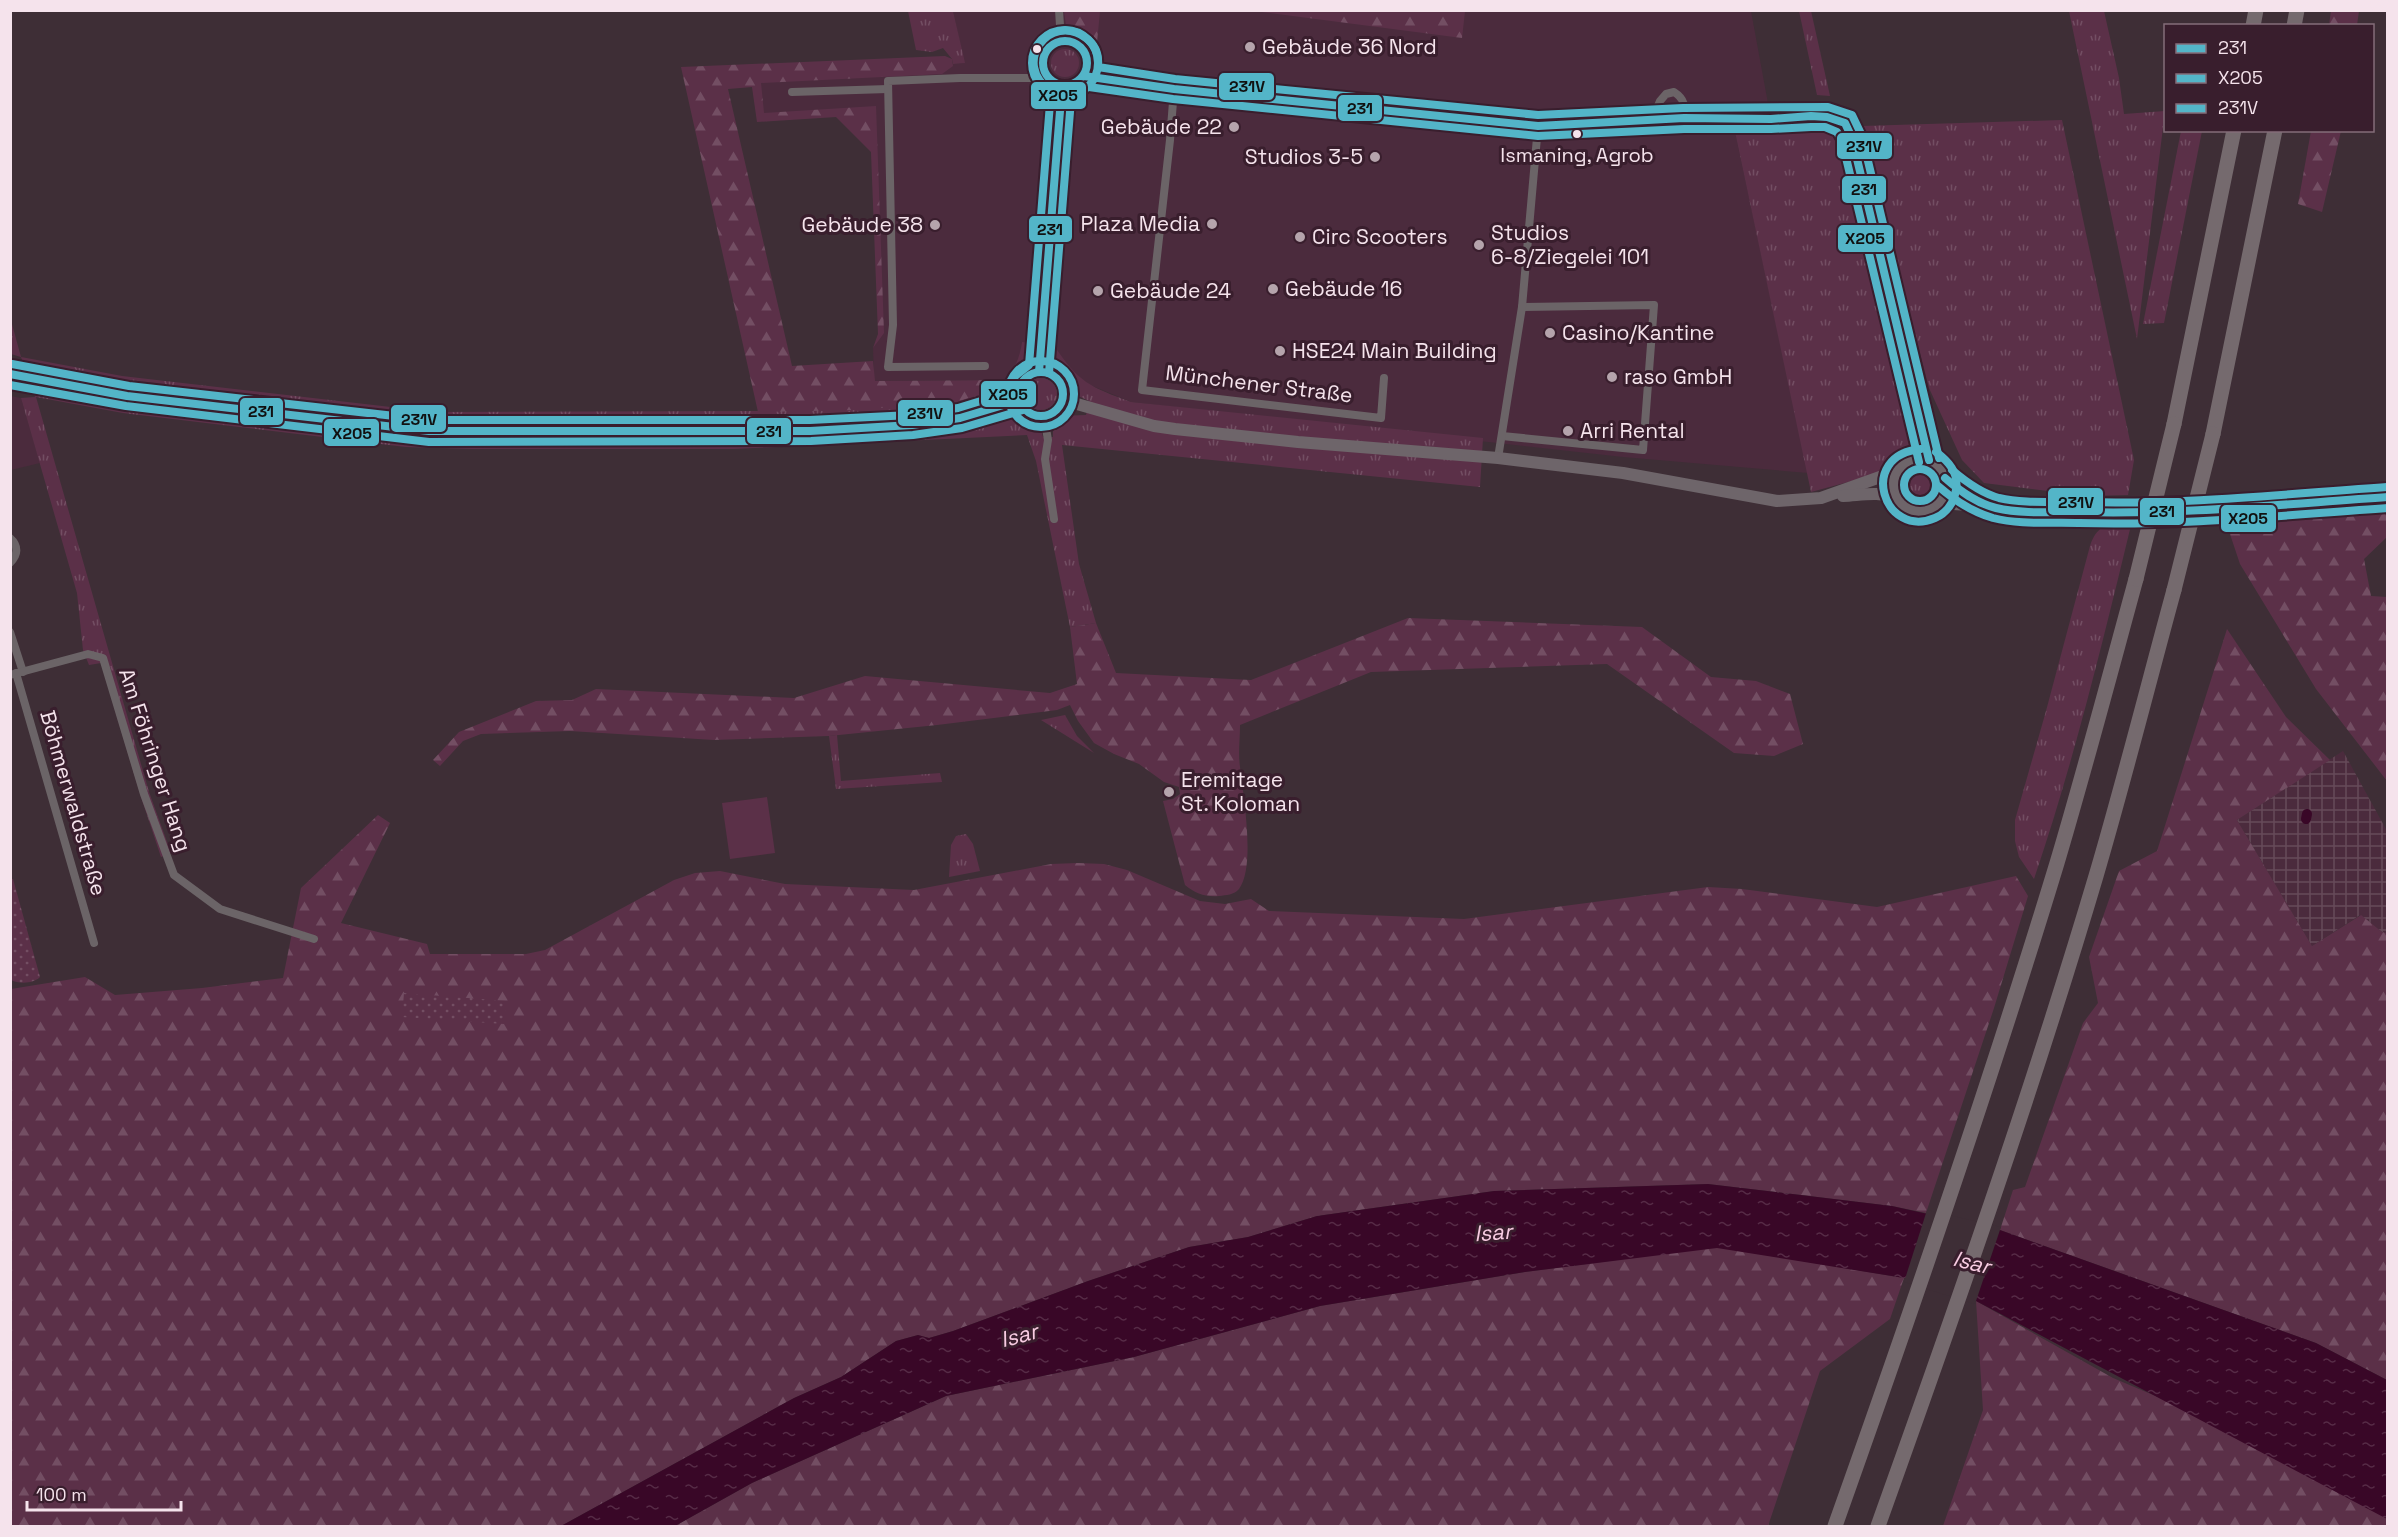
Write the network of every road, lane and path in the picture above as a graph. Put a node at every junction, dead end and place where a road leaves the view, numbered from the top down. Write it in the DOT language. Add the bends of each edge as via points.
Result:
graph roads {
  1 [pos="1059,10"];
  2 [pos="1061,41"];
  3 [pos="1046,75"];
  4 [pos="1084,76"];
  5 [pos="1062,86"];
  6 [pos="888,88"];
  7 [pos="1174,88"];
  8 [pos="792,92"];
  9 [pos="1684,118"];
  10 [pos="1652,120"];
  11 [pos="1538,126"];
  12 [pos="2234,132"];
  13 [pos="2275,132"];
  14 [pos="1522,307"];
  15 [pos="985,366"];
  16 [pos="1039,372"];
  17 [pos="10,374"];
  18 [pos="1384,378"];
  19 [pos="1020,400"];
  20 [pos="1063,400"];
  21 [pos="1914,403"];
  22 [pos="1044,417"];
  23 [pos="1502,436"];
  24 [pos="1498,458"];
  25 [pos="1909,460"];
  26 [pos="1929,460"];
  27 [pos="1897,471"];
  28 [pos="1945,478"];
  29 [pos="1830,496"];
  30 [pos="2388,497"];
  31 [pos="1897,498"];
  32 [pos="1939,503"];
  33 [pos="1988,506"];
  34 [pos="1054,519"];
  35 [pos="10,538"];
  36 [pos="10,563"];
  37 [pos="10,632"];
  38 [pos="16,673"];
  39 [pos="314,939"];
  40 [pos="94,943"];
  41 [pos="1835,1527"];
  42 [pos="1878,1527"];
  1 -- 2 [label="street"];
  2 -- 3 [label="street" via="1045,55"];
  2 -- 4 [label="street" via="1075,43 1086,55"];
  3 -- 5 [label="street"];
  3 -- 6 [label="street" via="888,81"];
  4 -- 5 [label="street" via="1071,86"];
  4 -- 7 [label="street"];
  5 -- 16 [label="street"];
  6 -- 8 [label="street"];
  6 -- 15 [label="street" via="893,325 888,367"];
  7 -- 11 [label="street"];
  7 -- 18 [label="street, Münchener Straße" via="1142,390 1381,418"];
  9 -- 10 [label="street"];
  9 -- 10 [label="street" via="1685,105 1674,92 1666,94"];
  9 -- 21 [label="street" via="1811,116 1845,123 1852,138"];
  10 -- 11 [label="street"];
  11 -- 14 [label="street"];
  12 -- 41 [label="highway, bridge" via="2174,424 2136,579 2057,864 1976,1121"];
  13 -- 42 [label="highway, bridge" via="2212,434 2096,876"];
  14 -- 23 [label="street"];
  14 -- 23 [label="street" via="1654,305 1643,450"];
  16 -- 19 [label="main road" via="1023,381"];
  16 -- 20 [label="main road" via="1058,379 1064,390"];
  17 -- 19 [label="main road" via="127,396 429,432 844,429 960,418"];
  19 -- 22 [label="main road" via="1029,413"];
  20 -- 22 [label="main road" via="1059,409"];
  20 -- 24 [label="main road" via="1175,429"];
  21 -- 25 [label="street" via="1915,441"];
  21 -- 26 [label="street"];
  22 -- 34 [label="street" via="1048,440 1045,459"];
  23 -- 24 [label="street"];
  24 -- 29 [label="main road" via="1623,473 1777,501"];
  25 -- 26 [label="main road"];
  25 -- 27 [label="main road"];
  26 -- 28 [label="main road" via="1942,470"];
  27 -- 29 [label="main road"];
  27 -- 31 [label="main road" via="1893,485"];
  28 -- 32 [label="main road" via="1946,487"];
  28 -- 33 [label="main road"];
  29 -- 31 [label="main road" via="1869,493"];
  30 -- 33 [label="main road" via="2085,513"];
  31 -- 32 [label="main road" via="1902,505 1917,511"];
  32 -- 33 [label="main road"];
  35 -- 36 [label="street" via="17,549"];
  37 -- 38 [label="street, Böhmerwaldstraße"];
  38 -- 39 [label="street, Am Föhringer Hang" via="88,654 103,658 144,794 174,875 220,909"];
  38 -- 40 [label="street, Böhmerwaldstraße"];
}
